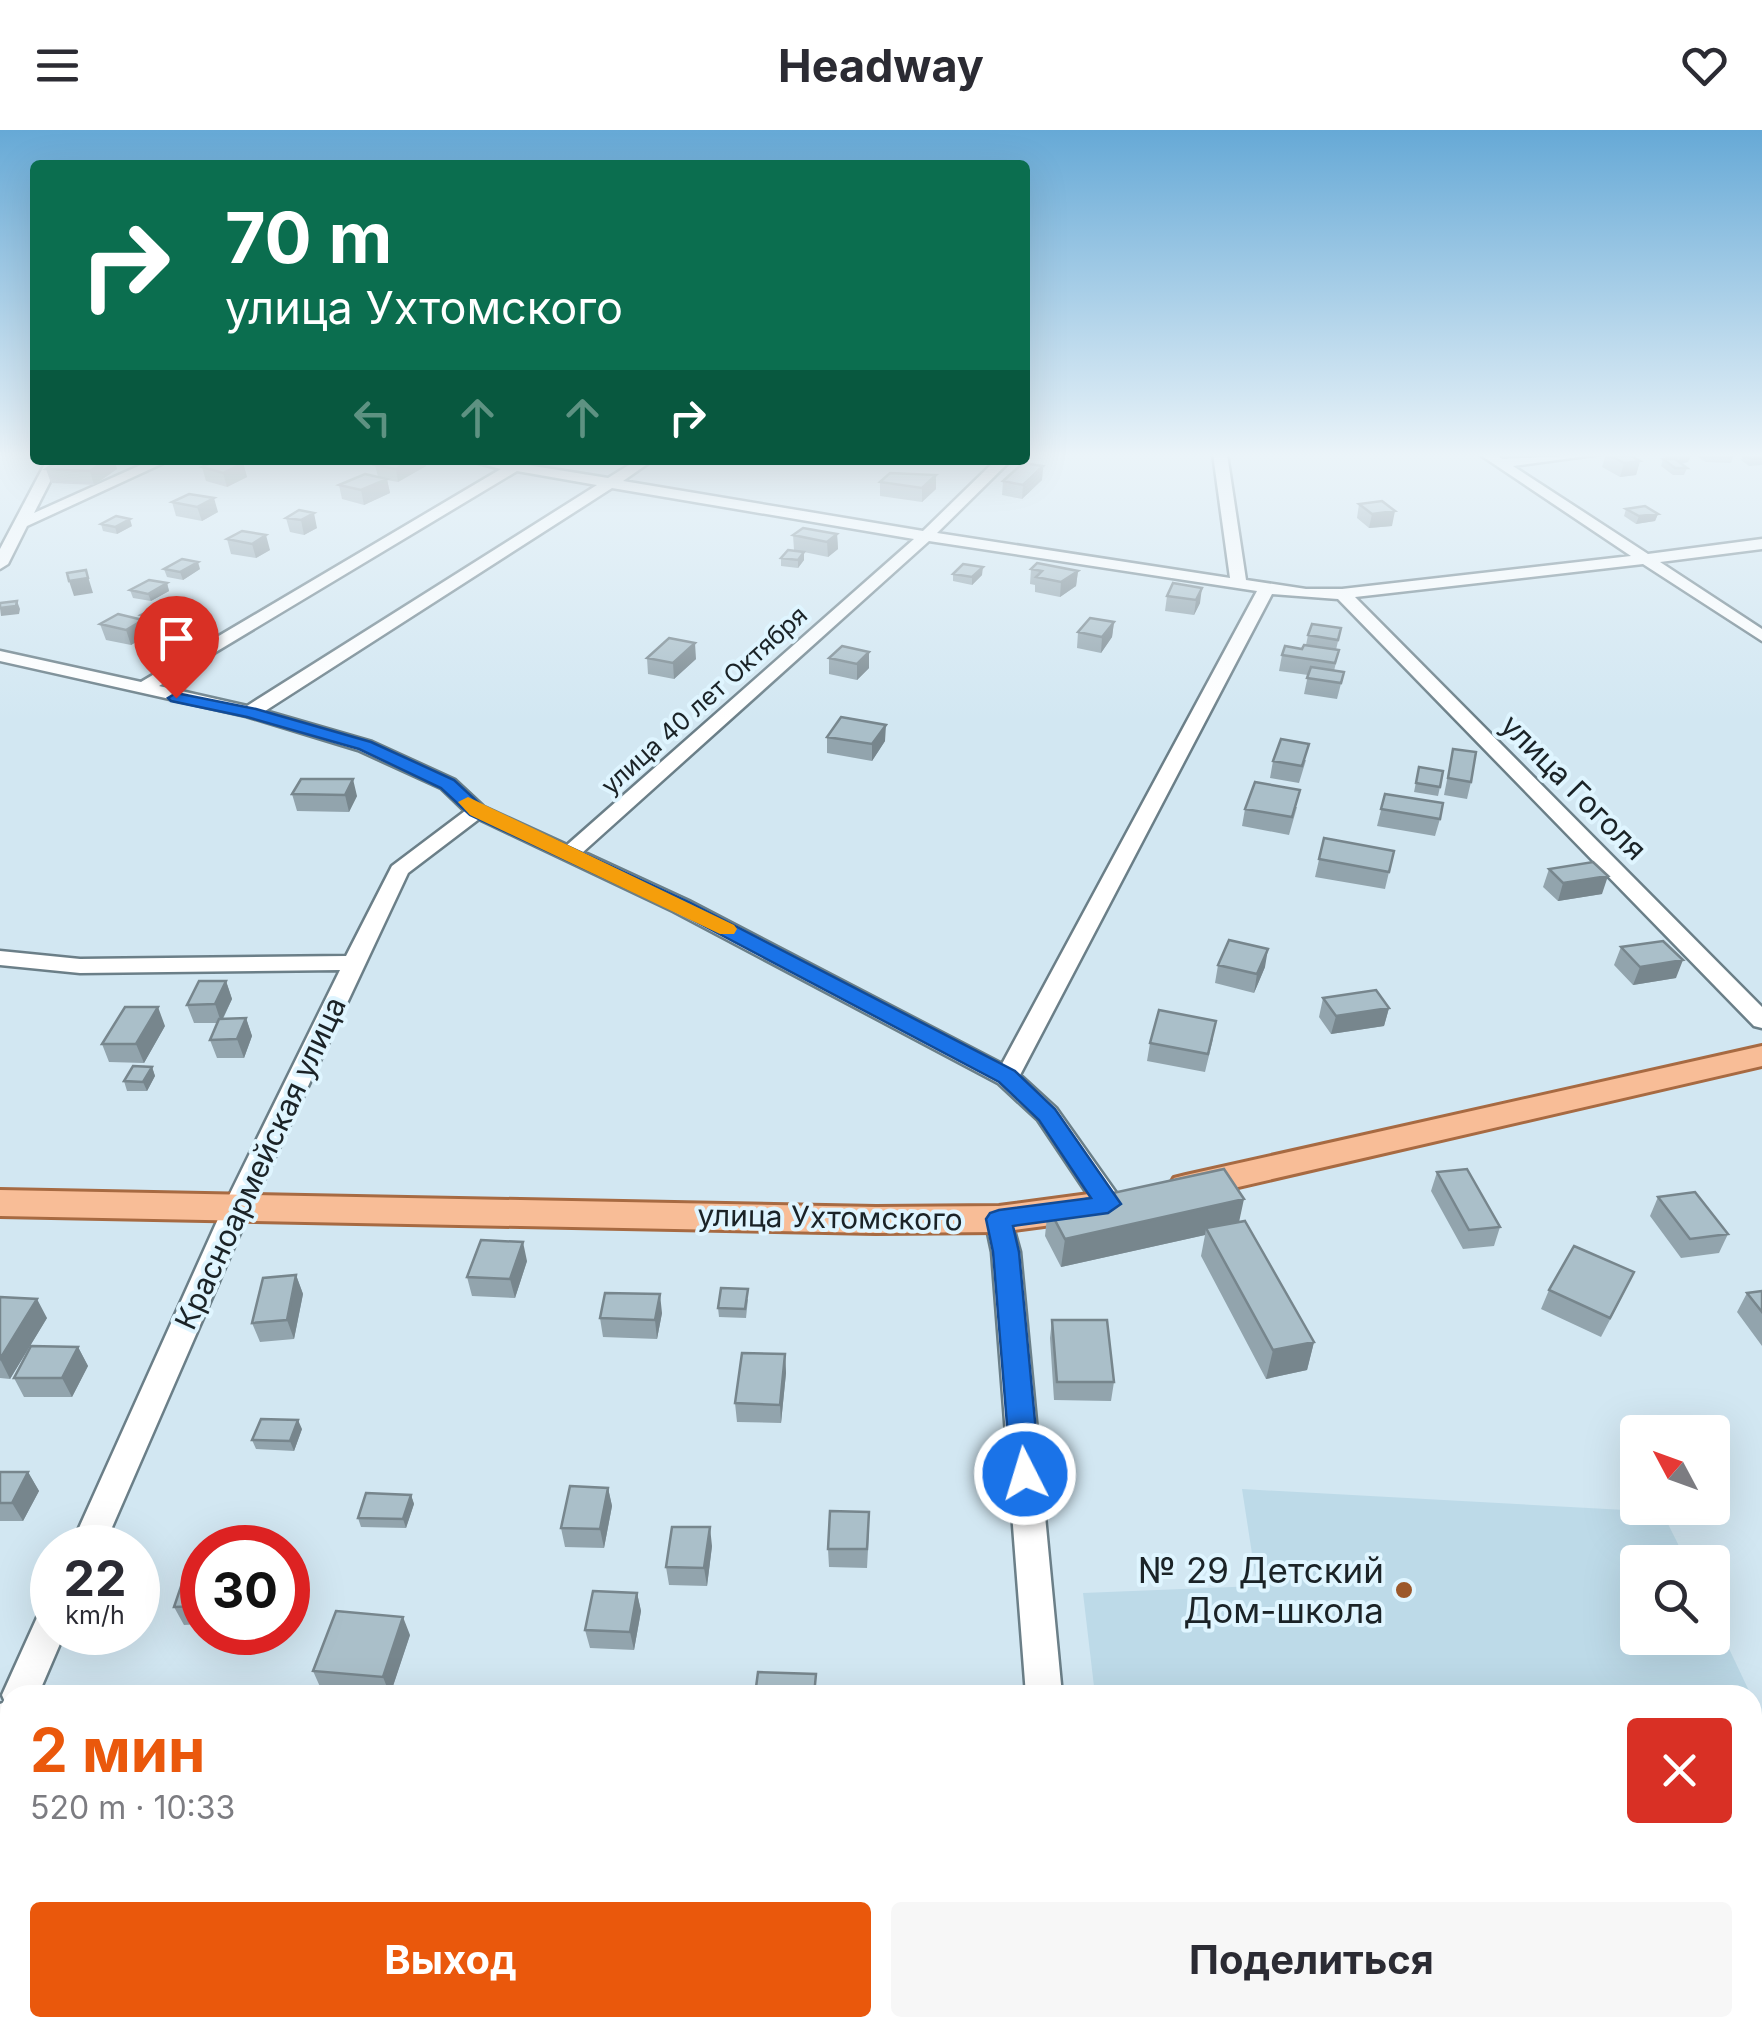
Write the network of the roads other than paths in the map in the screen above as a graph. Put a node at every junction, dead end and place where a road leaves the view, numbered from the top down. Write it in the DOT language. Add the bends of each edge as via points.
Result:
graph roads {
  1 [pos="386,543"];
  2 [pos="516,543"];
  3 [pos="918,543"];
  4 [pos="971,543"];
  5 [pos="1233,543"];
  6 [pos="1625,543"];
  7 [pos="1762,544"];
  8 [pos="1648,558"];
  9 [pos="1239,585"];
  10 [pos="1266,590"];
  11 [pos="1342,594"];
  12 [pos="1762,636"];
  13 [pos="0,656"];
  14 [pos="140,690"];
  15 [pos="250,712"];
  16 [pos="477,811"];
  17 [pos="569,854"];
  18 [pos="0,958"];
  19 [pos="354,963"];
  20 [pos="1762,1021"];
  21 [pos="1762,1056"];
  22 [pos="1007,1076"];
  23 [pos="0,1203"];
  24 [pos="1108,1204"];
  25 [pos="237,1208"];
  26 [pos="999,1219"];
  27 [pos="96,1525"];
  28 [pos="38,1655"];
  29 [pos="24,1685"];
  30 [pos="1043,1685"];
  1 -- 14 [label="street"];
  2 -- 15 [label="street"];
  3 -- 17 [label="street, улица 40 лет Октября"];
  4 -- 9 [label="street"];
  5 -- 9 [label="street"];
  6 -- 8 [label="street"];
  7 -- 8 [label="street"];
  8 -- 11 [label="street"];
  8 -- 12 [label="street"];
  9 -- 10 [label="street"];
  10 -- 11 [label="street"];
  10 -- 22 [label="street"];
  11 -- 20 [label="street, улица Гоголя"];
  13 -- 14 [label="street"];
  14 -- 15 [label="street"];
  15 -- 16 [label="street" via="365,746 448,784"];
  16 -- 17 [label="street"];
  16 -- 19 [label="street, Красноармейская улица" via="399,870"];
  17 -- 22 [label="street"];
  18 -- 19 [label="street" via="80,966"];
  19 -- 25 [label="street, Красноармейская улица"];
  21 -- 24 [label="main road, улица Ухтомского"];
  22 -- 24 [label="street" via="1047,1114"];
  23 -- 25 [label="main road, улица Ухтомского"];
  24 -- 26 [label="main road, улица Ухтомского"];
  25 -- 26 [label="main road, улица Ухтомского"];
  25 -- 27 [label="street, Красноармейская улица"];
  26 -- 30 [label="street"];
  28 -- 29 [label="street"];
}
